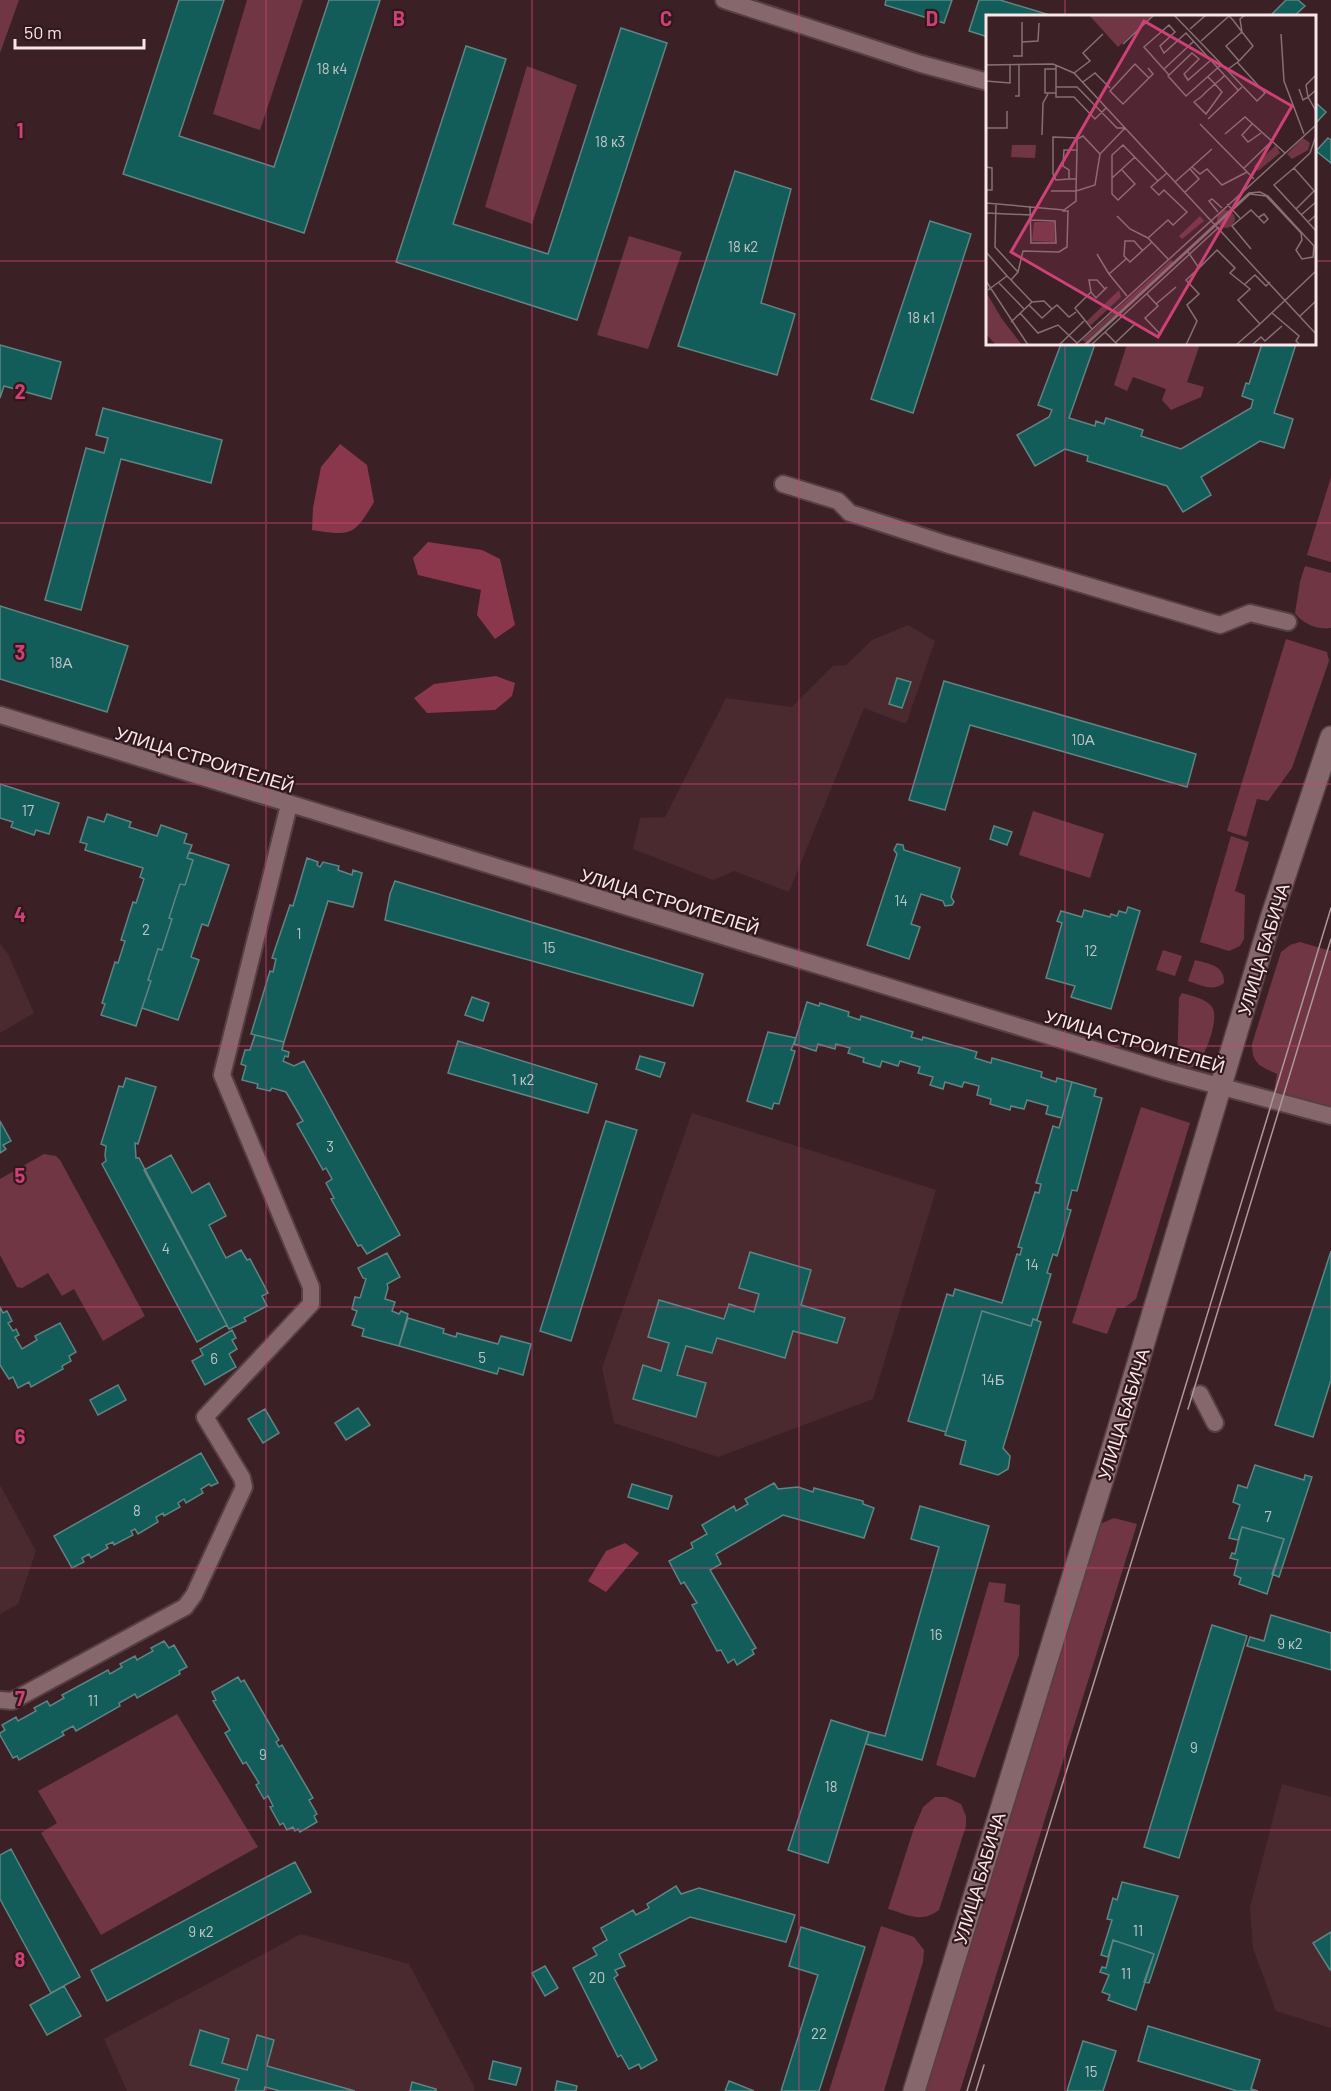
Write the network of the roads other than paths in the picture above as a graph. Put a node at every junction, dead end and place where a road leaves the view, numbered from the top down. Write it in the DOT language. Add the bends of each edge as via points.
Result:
graph roads {
  1 [pos="724,0"];
  2 [pos="986,82"];
  3 [pos="783,484"];
  4 [pos="1288,622"];
  5 [pos="0,715"];
  6 [pos="1331,737"];
  7 [pos="289,805"];
  8 [pos="1221,1087"];
  9 [pos="1331,1116"];
  10 [pos="1200,1394"];
  11 [pos="1215,1423"];
  12 [pos="0,1700"];
  13 [pos="914,2091"];
  1 -- 2 [label="street"];
  3 -- 4 [label="street" via="838,501 850,513 946,544 1220,625 1250,613"];
  5 -- 7 [label="street, УЛИЦА СТРОИТЕЛЕЙ"];
  6 -- 8 [label="street, УЛИЦА БАБИЧА"];
  7 -- 8 [label="street, УЛИЦА СТРОИТЕЛЕЙ"];
  7 -- 12 [label="street" via="222,1075 311,1287 311,1304 205,1417 244,1487 185,1608 12,1701"];
  8 -- 9 [label="street, УЛИЦА СТРОИТЕЛЕЙ"];
  8 -- 13 [label="street, УЛИЦА БАБИЧА"];
  10 -- 11 [label="street"];
}
